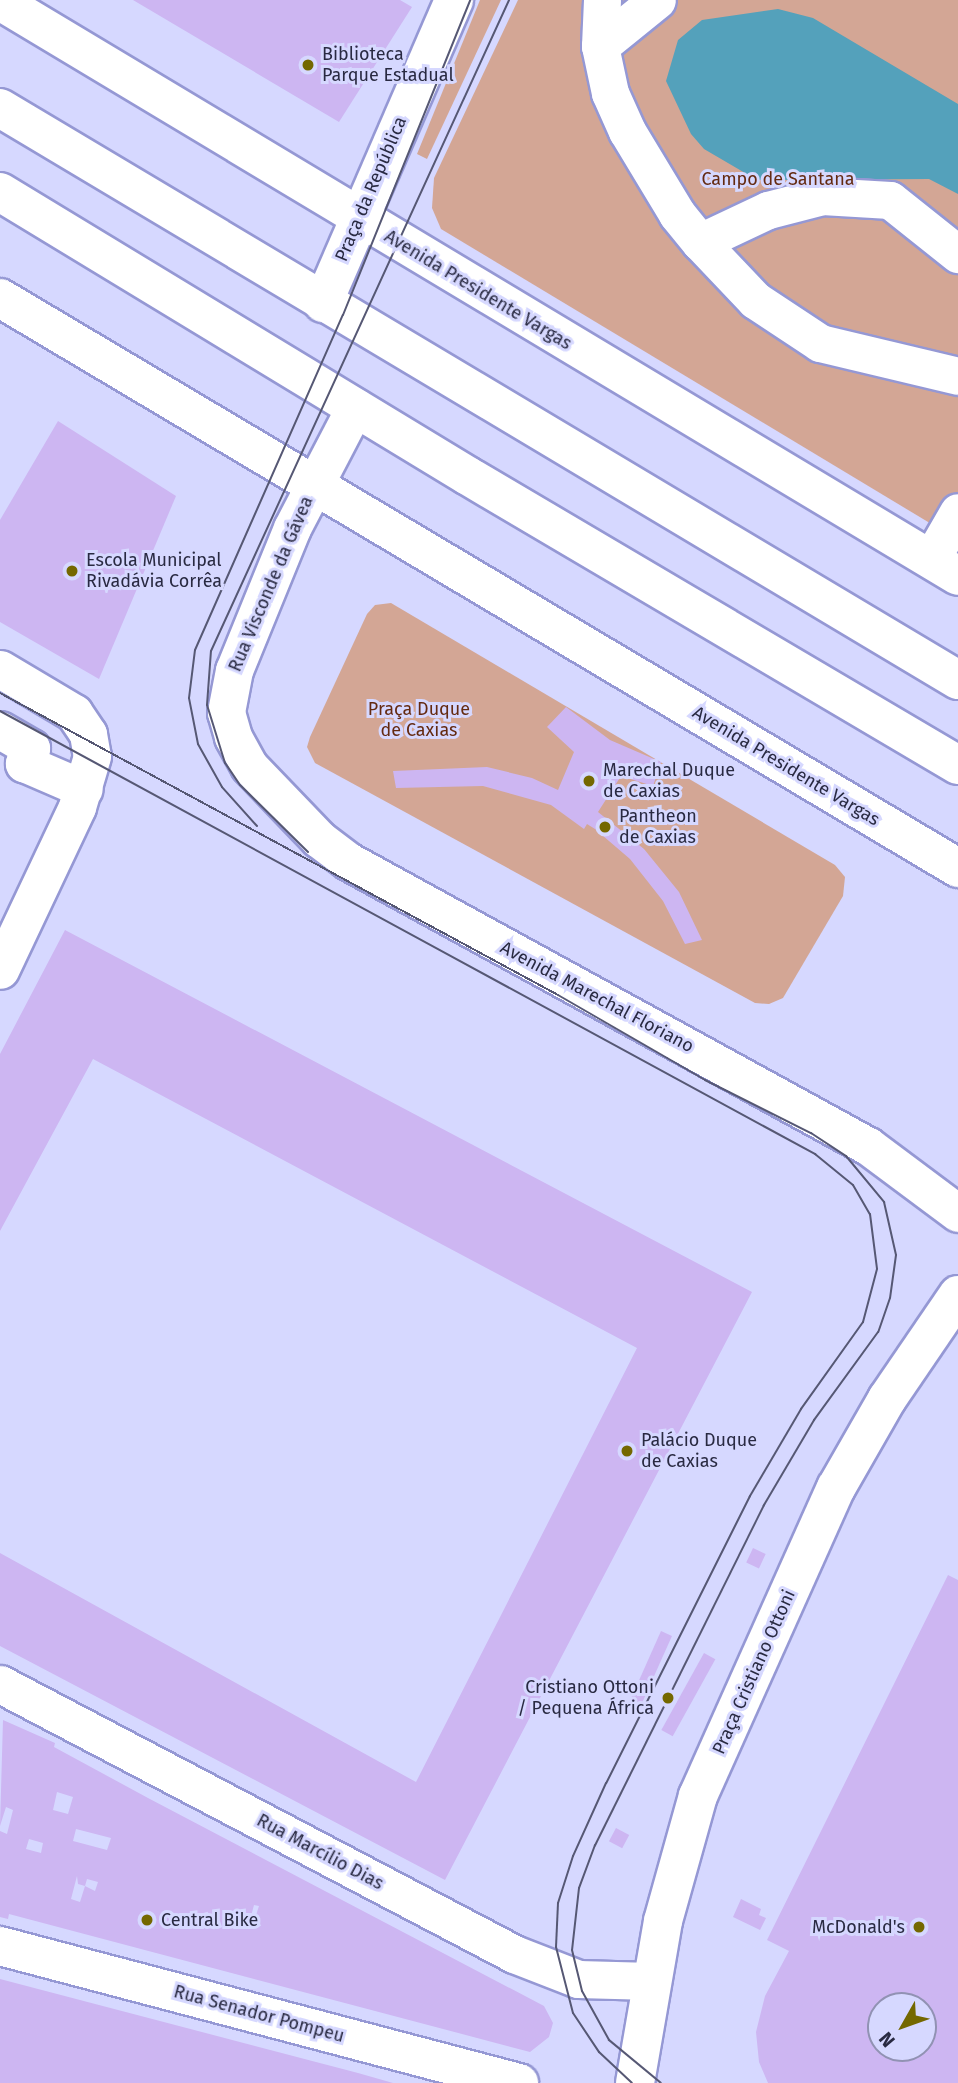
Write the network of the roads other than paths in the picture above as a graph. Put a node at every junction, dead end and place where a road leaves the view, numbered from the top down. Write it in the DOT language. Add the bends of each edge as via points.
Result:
graph roads {
  1 [pos="454,0"];
  2 [pos="602,0"];
  3 [pos="657,0"];
  4 [pos="0,1"];
  5 [pos="600,46"];
  6 [pos="0,82"];
  7 [pos="0,108"];
  8 [pos="76,153"];
  9 [pos="0,192"];
  10 [pos="359,218"];
  11 [pos="700,242"];
  12 [pos="958,254"];
  13 [pos="0,298"];
  14 [pos="323,303"];
  15 [pos="958,376"];
  16 [pos="355,407"];
  17 [pos="312,486"];
  18 [pos="958,512"];
  19 [pos="944,567"];
  20 [pos="0,669"];
  21 [pos="958,680"];
  22 [pos="0,730"];
  23 [pos="958,765"];
  24 [pos="249,766"];
  25 [pos="84,789"];
  26 [pos="958,868"];
  27 [pos="0,970"];
  28 [pos="958,1213"];
  29 [pos="958,1295"];
  30 [pos="0,1684"];
  31 [pos="0,1946"];
  32 [pos="652,1981"];
  33 [pos="519,2083"];
  34 [pos="635,2083"];
  1 -- 10 [label="main road, Praça da República"];
  2 -- 5 [label="street"];
  3 -- 5 [label="street"];
  4 -- 10 [label="main road, Avenida Presidente Vargas"];
  5 -- 11 [label="street" via="610,93 627,131 677,214"];
  6 -- 8 [label="main road"];
  7 -- 8 [label="main road"];
  8 -- 14 [label="main road"];
  9 -- 16 [label="main road"];
  10 -- 14 [label="main road, Praça da República"];
  10 -- 19 [label="main road, Avenida Presidente Vargas"];
  11 -- 12 [label="street" via="768,210 822,196 890,200"];
  11 -- 15 [label="street" via="755,300 820,343"];
  13 -- 17 [label="main road, Avenida Presidente Vargas"];
  14 -- 21 [label="main road"];
  16 -- 17 [label="street, Rua Visconde da Gávea"];
  16 -- 23 [label="main road"];
  17 -- 24 [label="street, Rua Visconde da Gávea" via="267,584 229,687 229,727"];
  17 -- 26 [label="main road, Avenida Presidente Vargas"];
  18 -- 19 [label="street"];
  20 -- 25 [label="street" via="60,703 83,723 92,756"];
  22 -- 25 [label="street" via="31,748 24,763"];
  24 -- 28 [label="street, Avenida Marechal Floriano" via="319,839 348,861 868,1146"];
  25 -- 27 [label="street"];
  29 -- 32 [label="main road, Praça Cristiano Ottoni" via="887,1399 836,1488 698,1796 684,1835"];
  30 -- 32 [label="street, Rua Marcílio Dias" via="514,1954 578,1979"];
  31 -- 33 [label="main road, Rua Senador Pompeu"];
  32 -- 34 [label="main road, Praça Cristiano Ottoni"];
}
